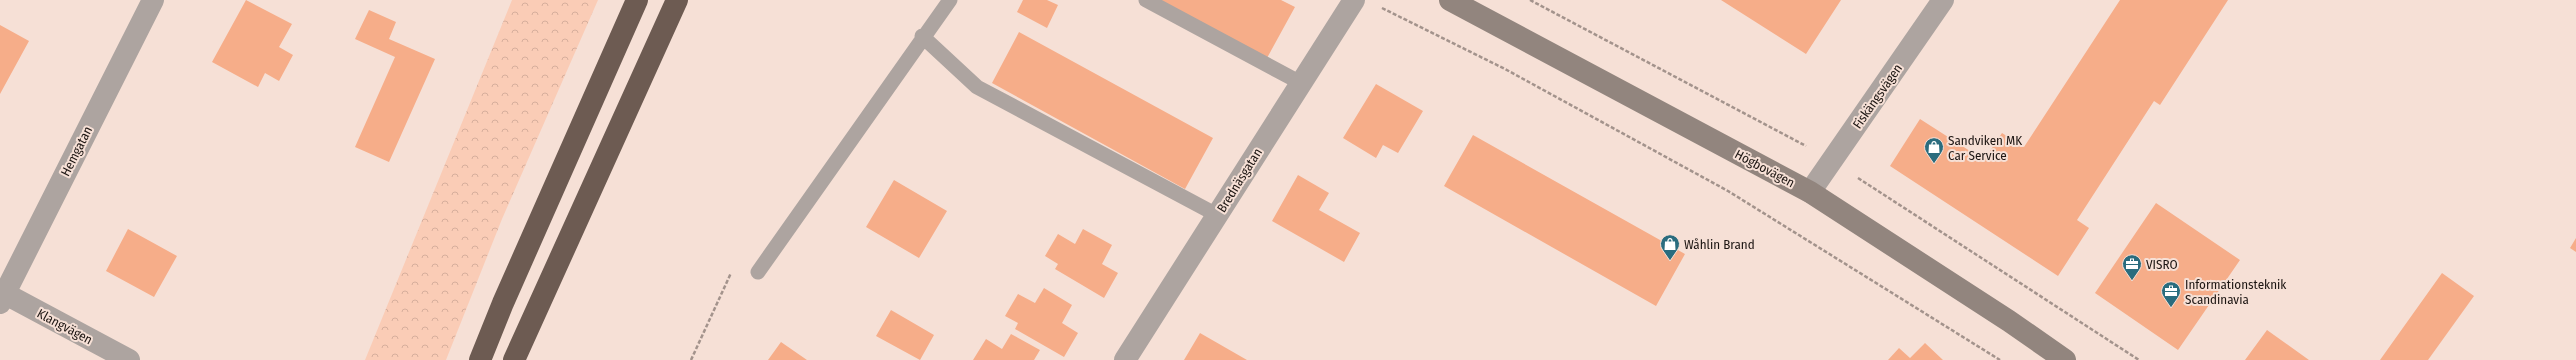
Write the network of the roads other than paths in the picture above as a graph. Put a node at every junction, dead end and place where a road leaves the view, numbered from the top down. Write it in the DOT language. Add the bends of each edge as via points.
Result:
graph roads {
  1 [pos="153,0"];
  2 [pos="637,0"];
  3 [pos="676,0"];
  4 [pos="950,0"];
  5 [pos="1146,0"];
  6 [pos="1354,0"];
  7 [pos="1450,0"];
  8 [pos="1943,0"];
  9 [pos="922,36"];
  10 [pos="1301,83"];
  11 [pos="1810,192"];
  12 [pos="1217,215"];
  13 [pos="758,272"];
  14 [pos="2,296"];
  15 [pos="129,360"];
  16 [pos="480,360"];
  17 [pos="514,360"];
  18 [pos="1125,360"];
  19 [pos="2065,360"];
  1 -- 14 [label="street, Hemgatan"];
  2 -- 16 [label="highway"];
  3 -- 17 [label="highway"];
  4 -- 9 [label="lane"];
  5 -- 10 [label="lane"];
  6 -- 10 [label="street, Brednäsgatan"];
  7 -- 11 [label="main road, Högbovägen"];
  8 -- 11 [label="street, Fiskängsvägen"];
  9 -- 12 [label="lane" via="978,87"];
  9 -- 13 [label="lane"];
  10 -- 12 [label="street, Brednäsgatan"];
  11 -- 19 [label="main road, Högbovägen"];
  12 -- 18 [label="street, Brednäsgatan"];
  14 -- 15 [label="street, Klangvägen"];
}
